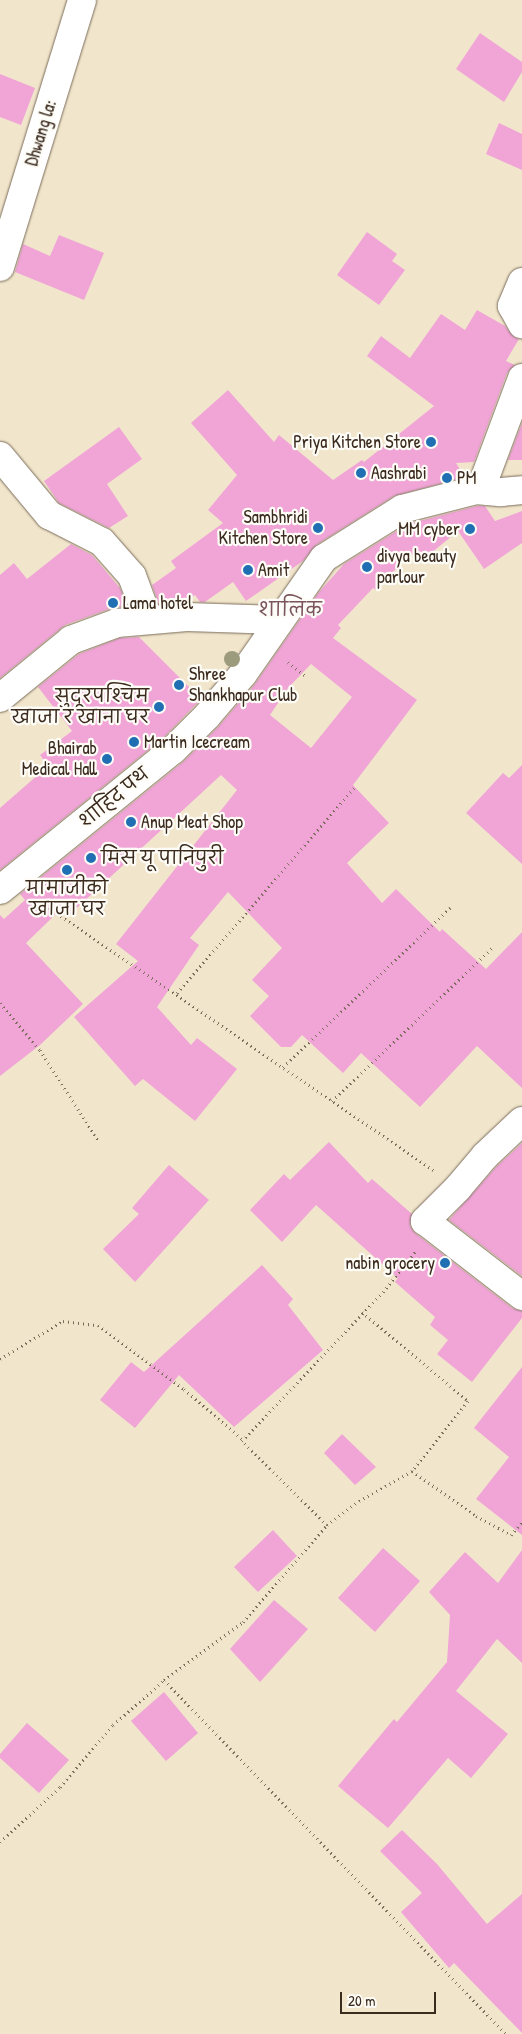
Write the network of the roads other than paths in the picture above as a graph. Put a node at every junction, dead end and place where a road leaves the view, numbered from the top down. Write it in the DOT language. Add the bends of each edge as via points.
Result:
graph roads {
  1 [pos="82,0"];
  2 [pos="0,266"];
  3 [pos="522,282"];
  4 [pos="522,324"];
  5 [pos="522,378"];
  6 [pos="0,456"];
  7 [pos="476,490"];
  8 [pos="522,490"];
  9 [pos="148,620"];
  10 [pos="279,620"];
  11 [pos="0,698"];
  12 [pos="5,886"];
  13 [pos="522,1120"];
  14 [pos="522,1296"];
  1 -- 2 [label="street, Dhwang la:"];
  3 -- 4 [label="street" via="512,306"];
  5 -- 7 [label="street" via="483,484"];
  6 -- 9 [label="street" via="49,515 102,542 132,576"];
  7 -- 8 [label="street, शाहिद पथ"];
  7 -- 10 [label="street, शाहिद पथ" via="402,509 324,558"];
  9 -- 10 [label="street" via="187,617"];
  9 -- 11 [label="street" via="117,624 72,640"];
  10 -- 12 [label="street, शाहिद पथ" via="243,674 173,750"];
  13 -- 14 [label="street" via="425,1221"];
}
